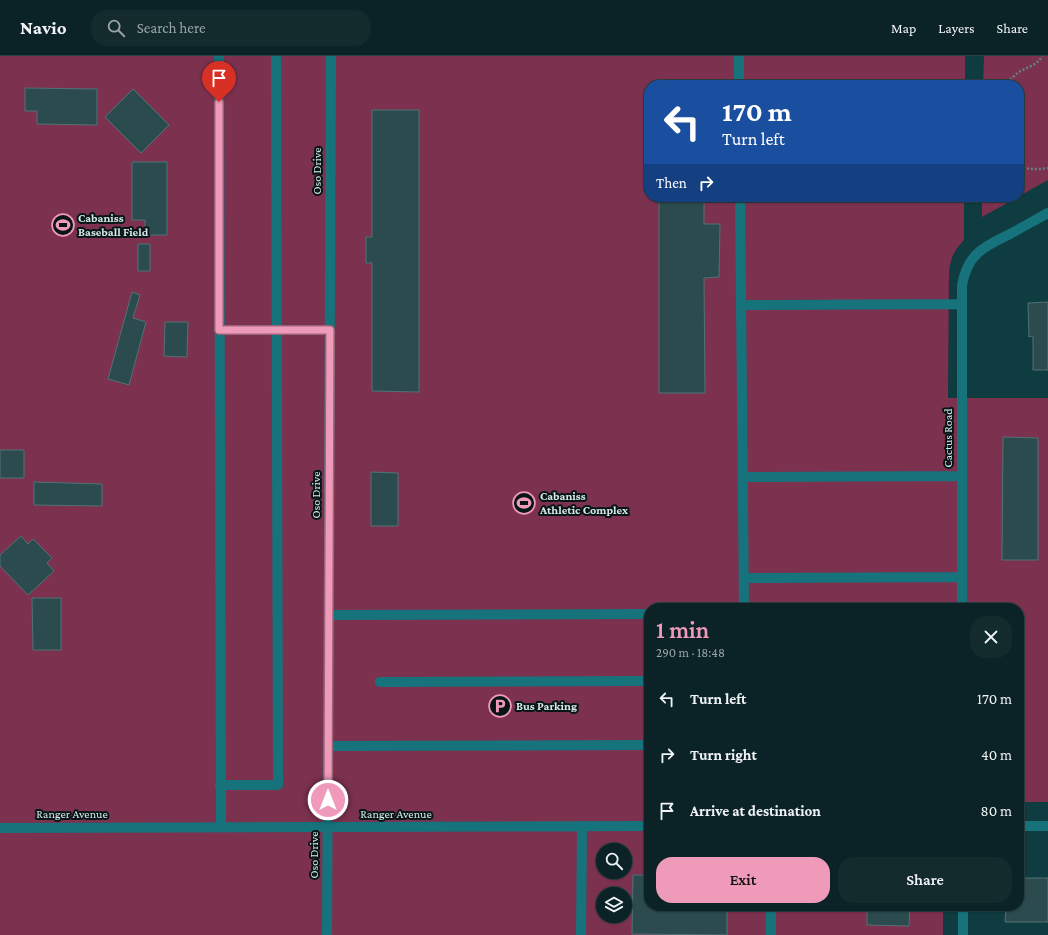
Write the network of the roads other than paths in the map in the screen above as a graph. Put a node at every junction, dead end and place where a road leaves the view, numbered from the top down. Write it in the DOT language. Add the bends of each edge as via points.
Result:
graph roads {
  1 [pos="219,56"];
  2 [pos="276,56"];
  3 [pos="331,56"];
  4 [pos="739,56"];
  5 [pos="739,80"];
  6 [pos="740,202"];
  7 [pos="1048,213"];
  8 [pos="961,304"];
  9 [pos="741,305"];
  10 [pos="219,330"];
  11 [pos="277,330"];
  12 [pos="330,330"];
  13 [pos="743,476"];
  14 [pos="962,476"];
  15 [pos="962,577"];
  16 [pos="744,578"];
  17 [pos="744,603"];
  18 [pos="962,603"];
  19 [pos="644,614"];
  20 [pos="328,615"];
  21 [pos="644,680"];
  22 [pos="380,682"];
  23 [pos="644,745"];
  24 [pos="328,746"];
  25 [pos="220,785"];
  26 [pos="582,826"];
  27 [pos="644,826"];
  28 [pos="1024,826"];
  29 [pos="1048,826"];
  30 [pos="221,827"];
  31 [pos="328,827"];
  32 [pos="0,828"];
  33 [pos="771,911"];
  34 [pos="963,911"];
  35 [pos="327,935"];
  36 [pos="581,935"];
  37 [pos="771,935"];
  38 [pos="963,935"];
  1 -- 10 [label="street"];
  2 -- 11 [label="street"];
  3 -- 12 [label="street, Oso Drive"];
  4 -- 5 [label="street"];
  6 -- 9 [label="street"];
  7 -- 8 [label="street, Cactus Road" via="985,246 976,255 966,269"];
  8 -- 9 [label="street"];
  8 -- 14 [label="street, Cactus Road"];
  9 -- 13 [label="street"];
  10 -- 11 [label="street"];
  10 -- 25 [label="street"];
  11 -- 12 [label="street"];
  11 -- 25 [label="street" via="278,785"];
  12 -- 20 [label="street, Oso Drive"];
  13 -- 14 [label="street"];
  13 -- 16 [label="street"];
  14 -- 15 [label="street, Cactus Road"];
  15 -- 16 [label="street"];
  15 -- 18 [label="street, Cactus Road"];
  16 -- 17 [label="street"];
  19 -- 20 [label="street"];
  20 -- 24 [label="street, Oso Drive"];
  21 -- 22 [label="street"];
  23 -- 24 [label="street"];
  24 -- 31 [label="street, Oso Drive"];
  25 -- 30 [label="street"];
  26 -- 27 [label="street, Ranger Avenue"];
  26 -- 31 [label="street, Ranger Avenue"];
  26 -- 36 [label="street"];
  28 -- 29 [label="street"];
  30 -- 31 [label="street, Ranger Avenue"];
  30 -- 32 [label="street, Ranger Avenue"];
  31 -- 35 [label="street, Oso Drive"];
  33 -- 37 [label="street"];
  34 -- 38 [label="street"];
}
